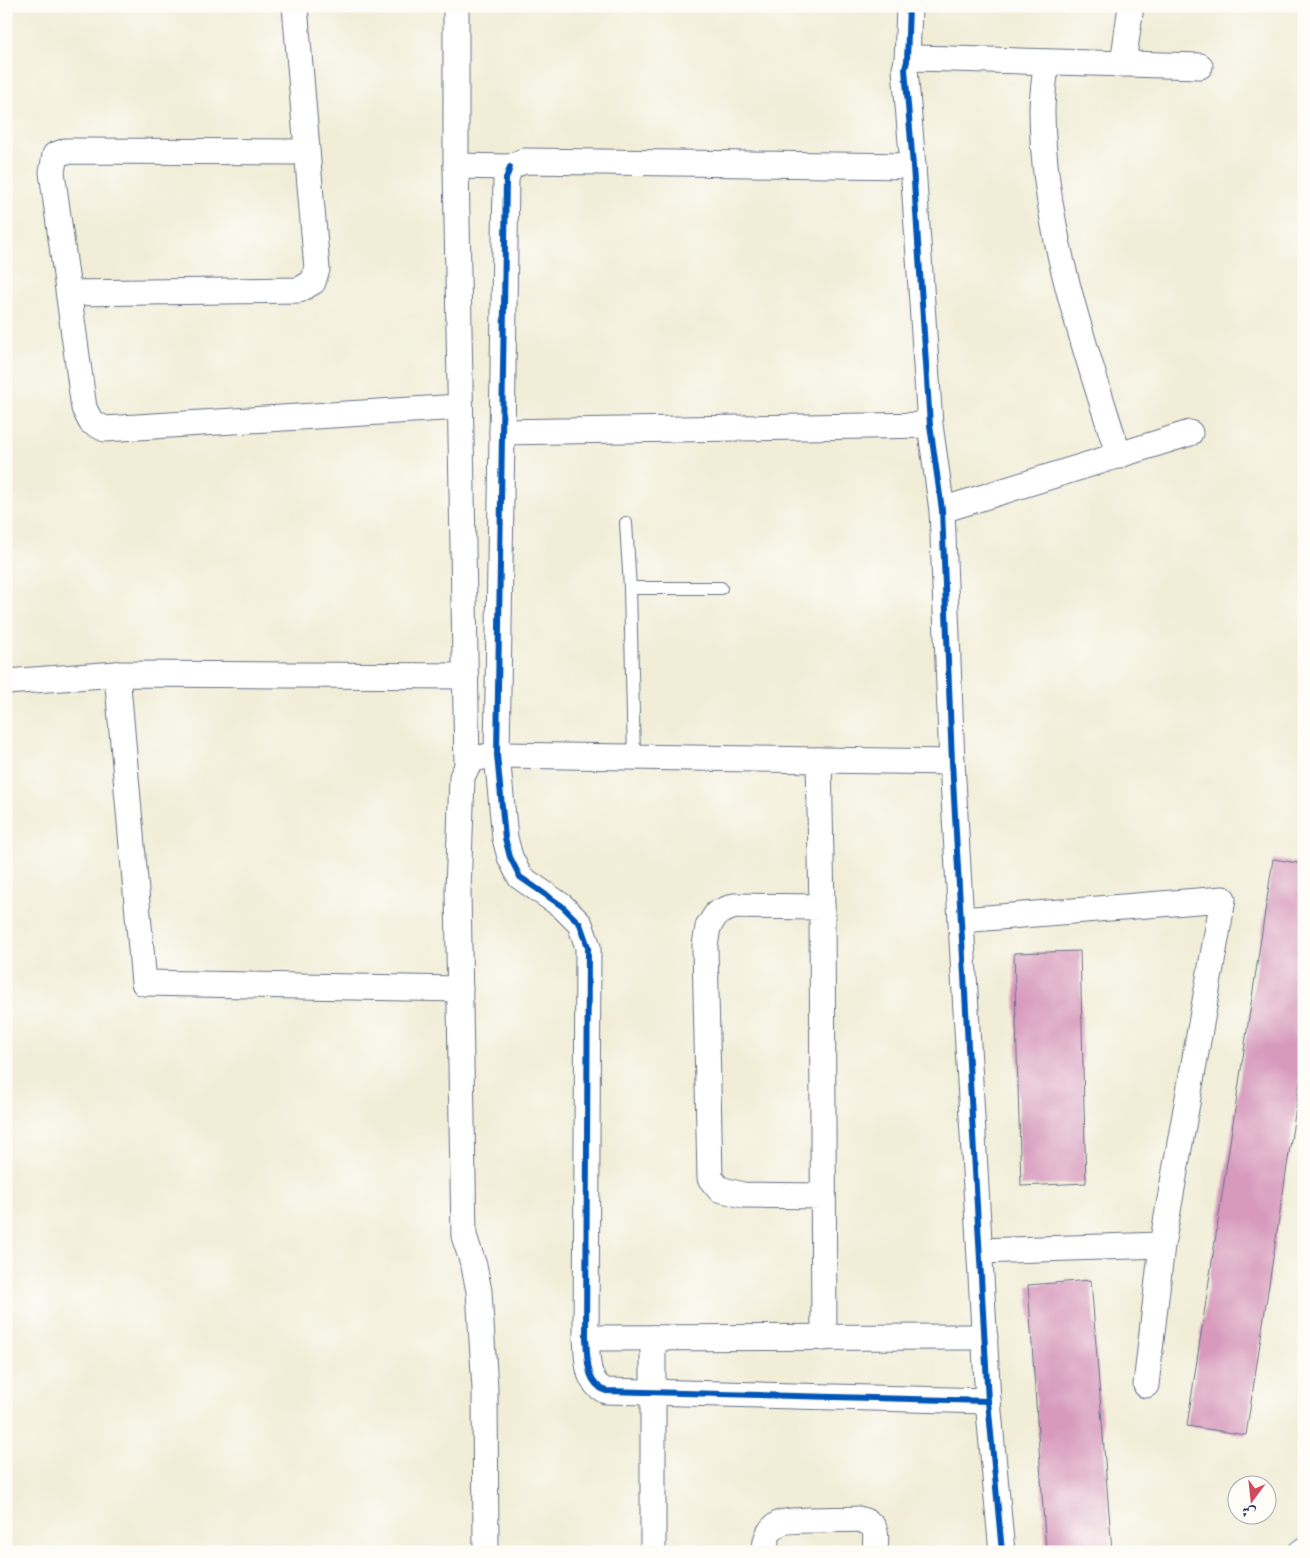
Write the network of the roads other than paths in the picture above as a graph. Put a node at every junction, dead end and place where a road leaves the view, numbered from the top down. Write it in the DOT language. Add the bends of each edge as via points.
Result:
graph roads {
  1 [pos="295,6"];
  2 [pos="456,6"];
  3 [pos="909,6"];
  4 [pos="1131,6"];
  5 [pos="907,61"];
  6 [pos="1046,62"];
  7 [pos="1123,64"];
  8 [pos="1200,66"];
  9 [pos="306,152"];
  10 [pos="456,166"];
  11 [pos="913,166"];
  12 [pos="510,167"];
  13 [pos="69,293"];
  14 [pos="460,407"];
  15 [pos="930,425"];
  16 [pos="502,432"];
  17 [pos="1190,433"];
  18 [pos="1119,456"];
  19 [pos="942,510"];
  20 [pos="626,523"];
  21 [pos="630,588"];
  22 [pos="721,588"];
  23 [pos="465,643"];
  24 [pos="499,647"];
  25 [pos="117,674"];
  26 [pos="466,676"];
  27 [pos="6,682"];
  28 [pos="497,754"];
  29 [pos="634,757"];
  30 [pos="819,760"];
  31 [pos="952,762"];
  32 [pos="467,764"];
  33 [pos="822,907"];
  34 [pos="961,920"];
  35 [pos="460,989"];
  36 [pos="822,1196"];
  37 [pos="1162,1245"];
  38 [pos="980,1251"];
  39 [pos="985,1337"];
  40 [pos="586,1338"];
  41 [pos="652,1338"];
  42 [pos="824,1338"];
  43 [pos="1146,1385"];
  44 [pos="654,1393"];
  45 [pos="988,1401"];
  46 [pos="486,1552"];
  47 [pos="653,1552"];
  48 [pos="765,1552"];
  49 [pos="875,1552"];
  50 [pos="1002,1552"];
  1 -- 9 [label="street"];
  2 -- 10 [label="street"];
  3 -- 5 [label="street"];
  4 -- 7 [label="street"];
  5 -- 6 [label="street" via="916,58"];
  5 -- 11 [label="street"];
  6 -- 7 [label="street"];
  6 -- 18 [label="street" via="1043,150 1051,204 1078,323"];
  7 -- 8 [label="street"];
  9 -- 13 [label="street" via="317,268 313,282 300,290"];
  9 -- 13 [label="street" via="66,151 55,156 52,172"];
  10 -- 12 [label="street"];
  10 -- 14 [label="street"];
  11 -- 12 [label="street" via="524,161"];
  11 -- 15 [label="street"];
  12 -- 16 [label="street" via="506,180"];
  13 -- 14 [label="street" via="84,408 91,422 105,428"];
  14 -- 23 [label="street"];
  15 -- 16 [label="street"];
  15 -- 19 [label="street"];
  16 -- 24 [label="street"];
  17 -- 18 [label="street"];
  18 -- 19 [label="street"];
  19 -- 31 [label="street"];
  20 -- 21 [label="lane"];
  21 -- 22 [label="lane"];
  21 -- 29 [label="lane"];
  23 -- 24 [label="street"];
  23 -- 26 [label="street"];
  24 -- 28 [label="street"];
  25 -- 26 [label="street"];
  25 -- 27 [label="street"];
  25 -- 35 [label="street" via="144,983"];
  26 -- 32 [label="street"];
  28 -- 29 [label="street"];
  28 -- 32 [label="street" via="477,758"];
  28 -- 40 [label="street" via="505,838 510,857 520,877 562,906 580,924 588,947"];
  29 -- 30 [label="street"];
  30 -- 31 [label="street"];
  30 -- 33 [label="street"];
  31 -- 34 [label="street"];
  32 -- 35 [label="street" via="462,777 459,862"];
  33 -- 36 [label="street"];
  33 -- 36 [label="street" via="734,906 716,913 708,927 705,946 710,1178 719,1189 743,1195"];
  34 -- 37 [label="street" via="1223,899"];
  34 -- 38 [label="street"];
  35 -- 46 [label="street" via="464,1236 479,1291 486,1389"];
  36 -- 42 [label="street"];
  37 -- 38 [label="street"];
  37 -- 43 [label="street"];
  38 -- 39 [label="street"];
  39 -- 42 [label="street"];
  39 -- 45 [label="street"];
  40 -- 41 [label="street"];
  40 -- 44 [label="street" via="591,1378 597,1387 606,1391"];
  41 -- 42 [label="street"];
  41 -- 44 [label="street"];
  44 -- 45 [label="street"];
  44 -- 47 [label="street"];
  45 -- 50 [label="street"];
  48 -- 49 [label="street" via="765,1540 771,1529 782,1522 858,1519 874,1526"];
}
